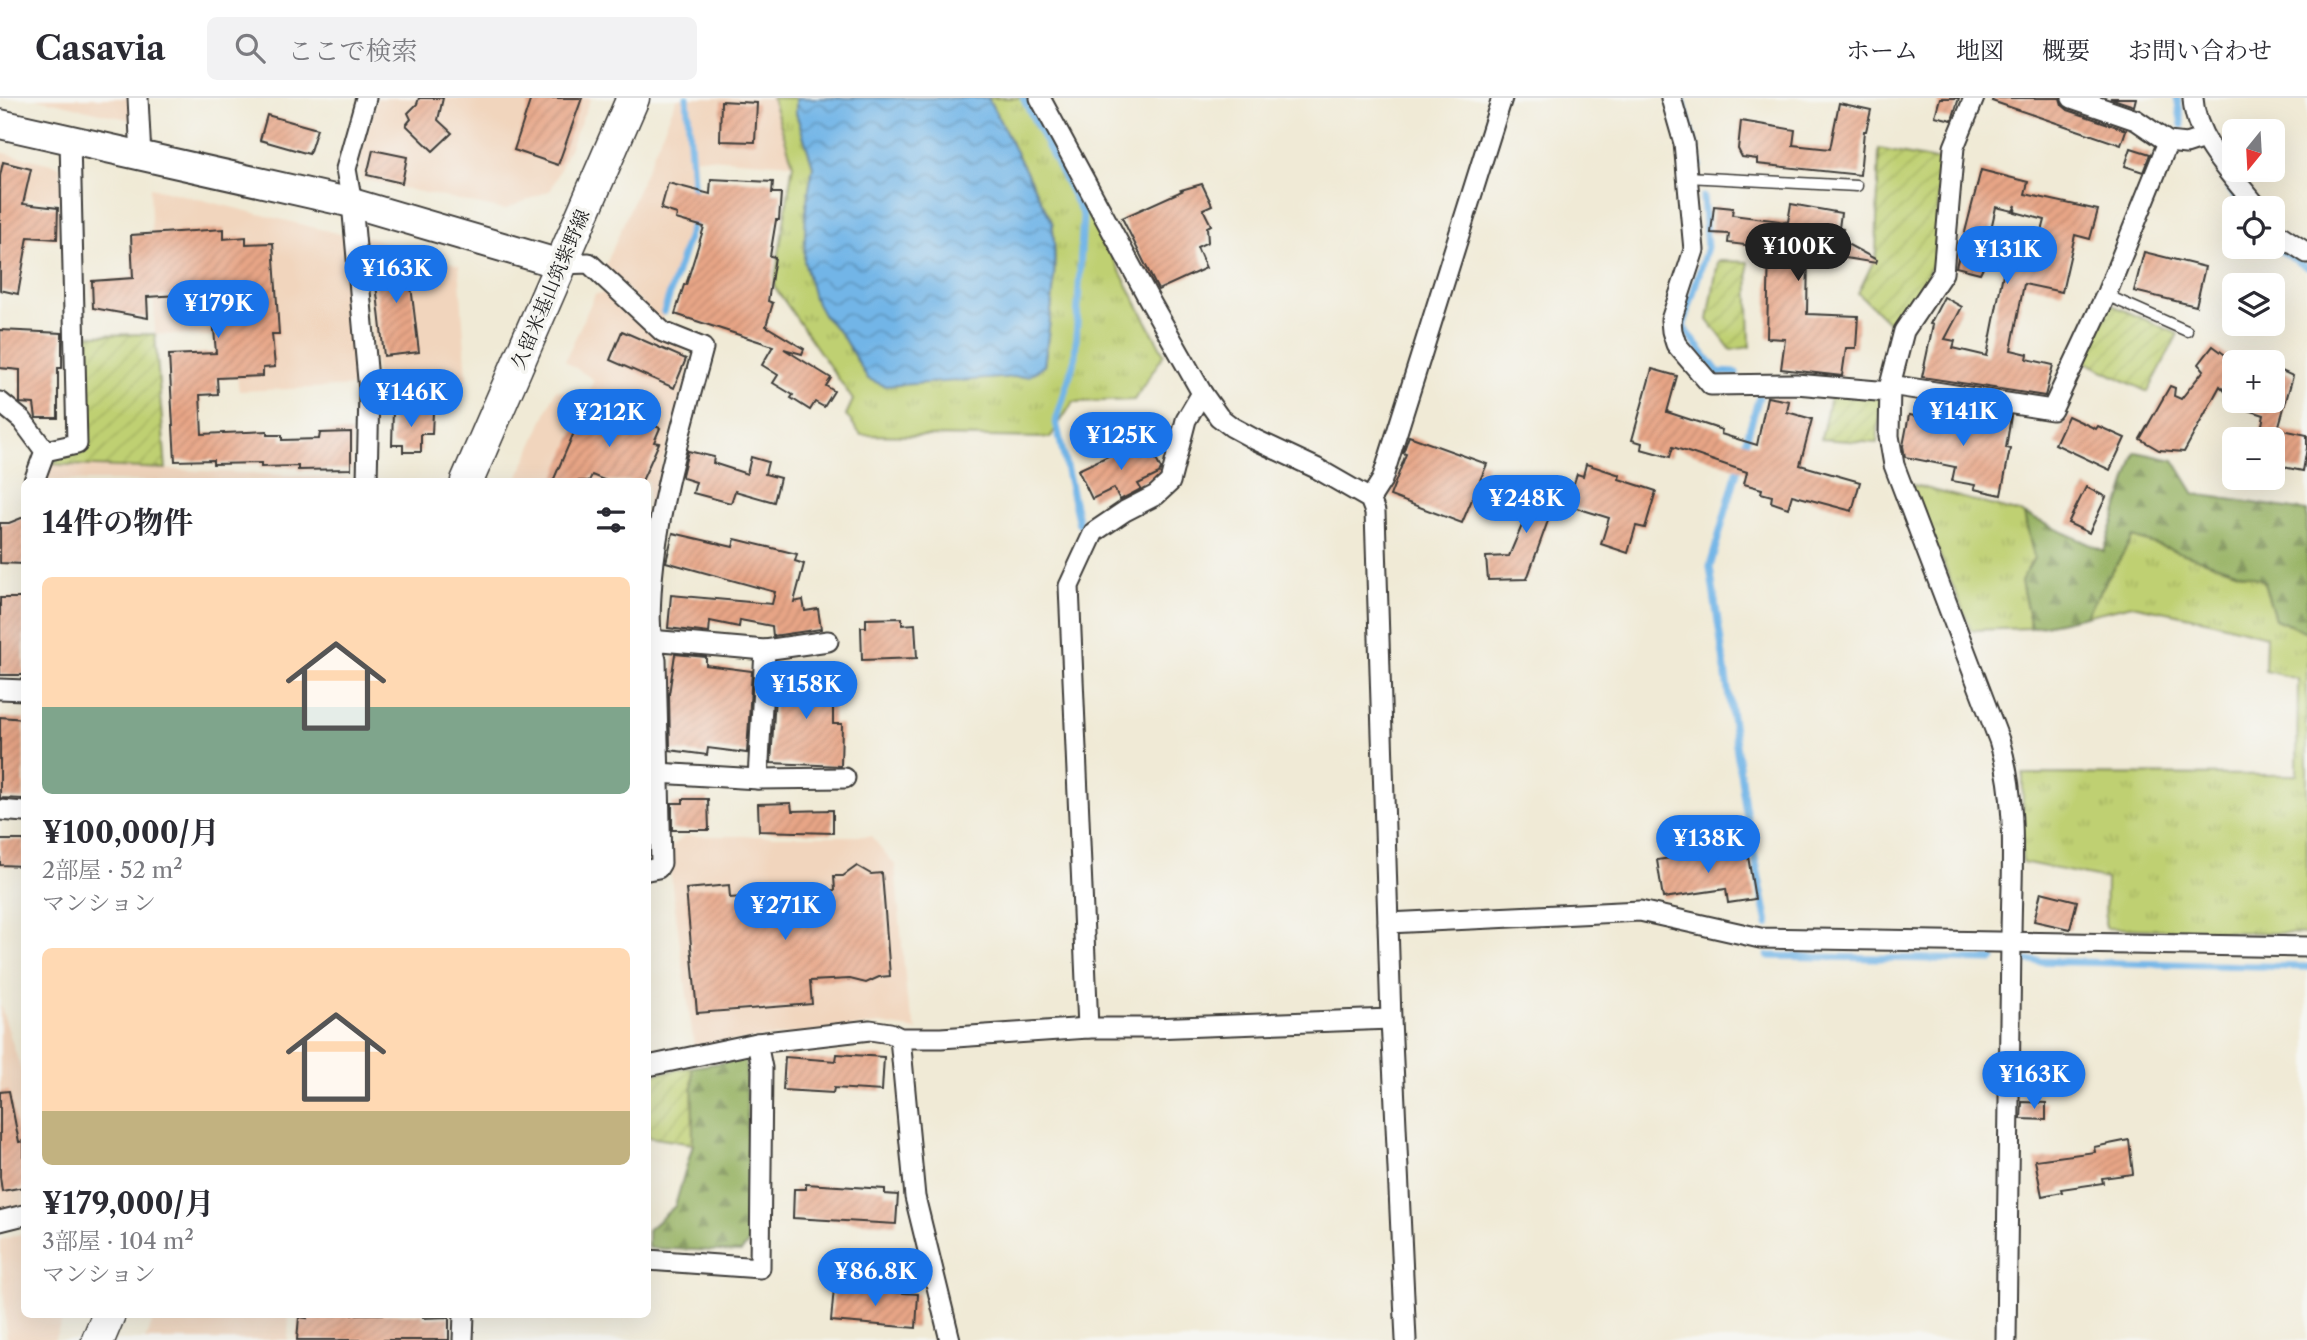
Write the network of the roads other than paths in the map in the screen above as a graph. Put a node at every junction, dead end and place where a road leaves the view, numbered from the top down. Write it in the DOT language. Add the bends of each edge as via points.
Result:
graph roads {
  1 [pos="138,98"];
  2 [pos="366,98"];
  3 [pos="633,98"];
  4 [pos="1040,98"];
  5 [pos="1502,98"];
  6 [pos="1671,98"];
  7 [pos="1974,98"];
  8 [pos="2072,98"];
  9 [pos="2193,98"];
  10 [pos="0,124"];
  11 [pos="2204,138"];
  12 [pos="70,140"];
  13 [pos="2168,142"];
  14 [pos="141,157"];
  15 [pos="1687,177"];
  16 [pos="1857,186"];
  17 [pos="2249,196"];
  18 [pos="352,203"];
  19 [pos="2285,239"];
  20 [pos="2307,253"];
  21 [pos="560,264"];
  22 [pos="2106,295"];
  23 [pos="2187,331"];
  24 [pos="1889,389"];
  25 [pos="1202,393"];
  26 [pos="0,402"];
  27 [pos="45,451"];
  28 [pos="35,478"];
  29 [pos="366,478"];
  30 [pos="468,478"];
  31 [pos="1370,499"];
  32 [pos="651,620"];
  33 [pos="651,640"];
  34 [pos="828,641"];
  35 [pos="651,643"];
  36 [pos="765,650"];
  37 [pos="0,689"];
  38 [pos="21,690"];
  39 [pos="657,773"];
  40 [pos="845,778"];
  41 [pos="758,779"];
  42 [pos="0,810"];
  43 [pos="21,812"];
  44 [pos="651,869"];
  45 [pos="1388,923"];
  46 [pos="2011,943"];
  47 [pos="2307,947"];
  48 [pos="1391,1019"];
  49 [pos="1088,1028"];
  50 [pos="900,1038"];
  51 [pos="757,1043"];
  52 [pos="651,1065"];
  53 [pos="21,1215"];
  54 [pos="0,1221"];
  55 [pos="651,1260"];
  56 [pos="107,1318"];
  57 [pos="464,1318"];
  58 [pos="98,1340"];
  59 [pos="463,1340"];
  60 [pos="950,1340"];
  61 [pos="1406,1340"];
  62 [pos="2006,1340"];
  1 -- 14 [label="street"];
  2 -- 18 [label="street" via="346,169"];
  3 -- 21 [label="main road, 久留米基山筑紫野線"];
  4 -- 25 [label="street"];
  5 -- 31 [label="street" via="1382,480"];
  6 -- 15 [label="street" via="1684,143"];
  7 -- 24 [label="street" via="1954,147 1943,273 1904,331"];
  8 -- 13 [label="street" via="2137,120"];
  9 -- 11 [label="street"];
  10 -- 12 [label="street"];
  11 -- 13 [label="street" via="2186,144"];
  11 -- 17 [label="street"];
  12 -- 14 [label="street"];
  12 -- 27 [label="street" via="77,444"];
  13 -- 22 [label="street"];
  14 -- 18 [label="street"];
  15 -- 16 [label="lane"];
  15 -- 24 [label="street" via="1694,250 1671,320 1676,344 1711,385"];
  18 -- 21 [label="street"];
  18 -- 29 [label="street" via="369,390"];
  19 -- 20 [label="street"];
  21 -- 30 [label="main road, 久留米基山筑紫野線"];
  21 -- 32 [label="street" via="589,263 663,332 703,348 655,542"];
  22 -- 23 [label="lane"];
  22 -- 24 [label="street" via="2052,410"];
  24 -- 46 [label="street" via="1894,465 2008,767"];
  25 -- 31 [label="street" via="1232,427"];
  25 -- 49 [label="street" via="1186,420 1170,482 1094,532 1069,586"];
  26 -- 27 [label="street" via="22,420"];
  27 -- 28 [label="street"];
  31 -- 45 [label="street" via="1375,512"];
  33 -- 36 [label="street"];
  34 -- 36 [label="street"];
  35 -- 39 [label="street" via="656,660"];
  36 -- 41 [label="street"];
  37 -- 38 [label="street"];
  39 -- 41 [label="street"];
  39 -- 44 [label="street" via="661,863"];
  40 -- 41 [label="street"];
  42 -- 43 [label="street"];
  45 -- 46 [label="street" via="1640,911 1760,938"];
  45 -- 48 [label="street"];
  46 -- 47 [label="street"];
  46 -- 62 [label="street"];
  48 -- 49 [label="street"];
  48 -- 61 [label="street"];
  49 -- 50 [label="street"];
  50 -- 51 [label="street" via="870,1030"];
  50 -- 60 [label="street" via="915,1197"];
  51 -- 52 [label="street"];
  51 -- 55 [label="street" via="762,1068 760,1268"];
  53 -- 54 [label="street"];
  56 -- 58 [label="main road"];
  57 -- 59 [label="street"];
}
